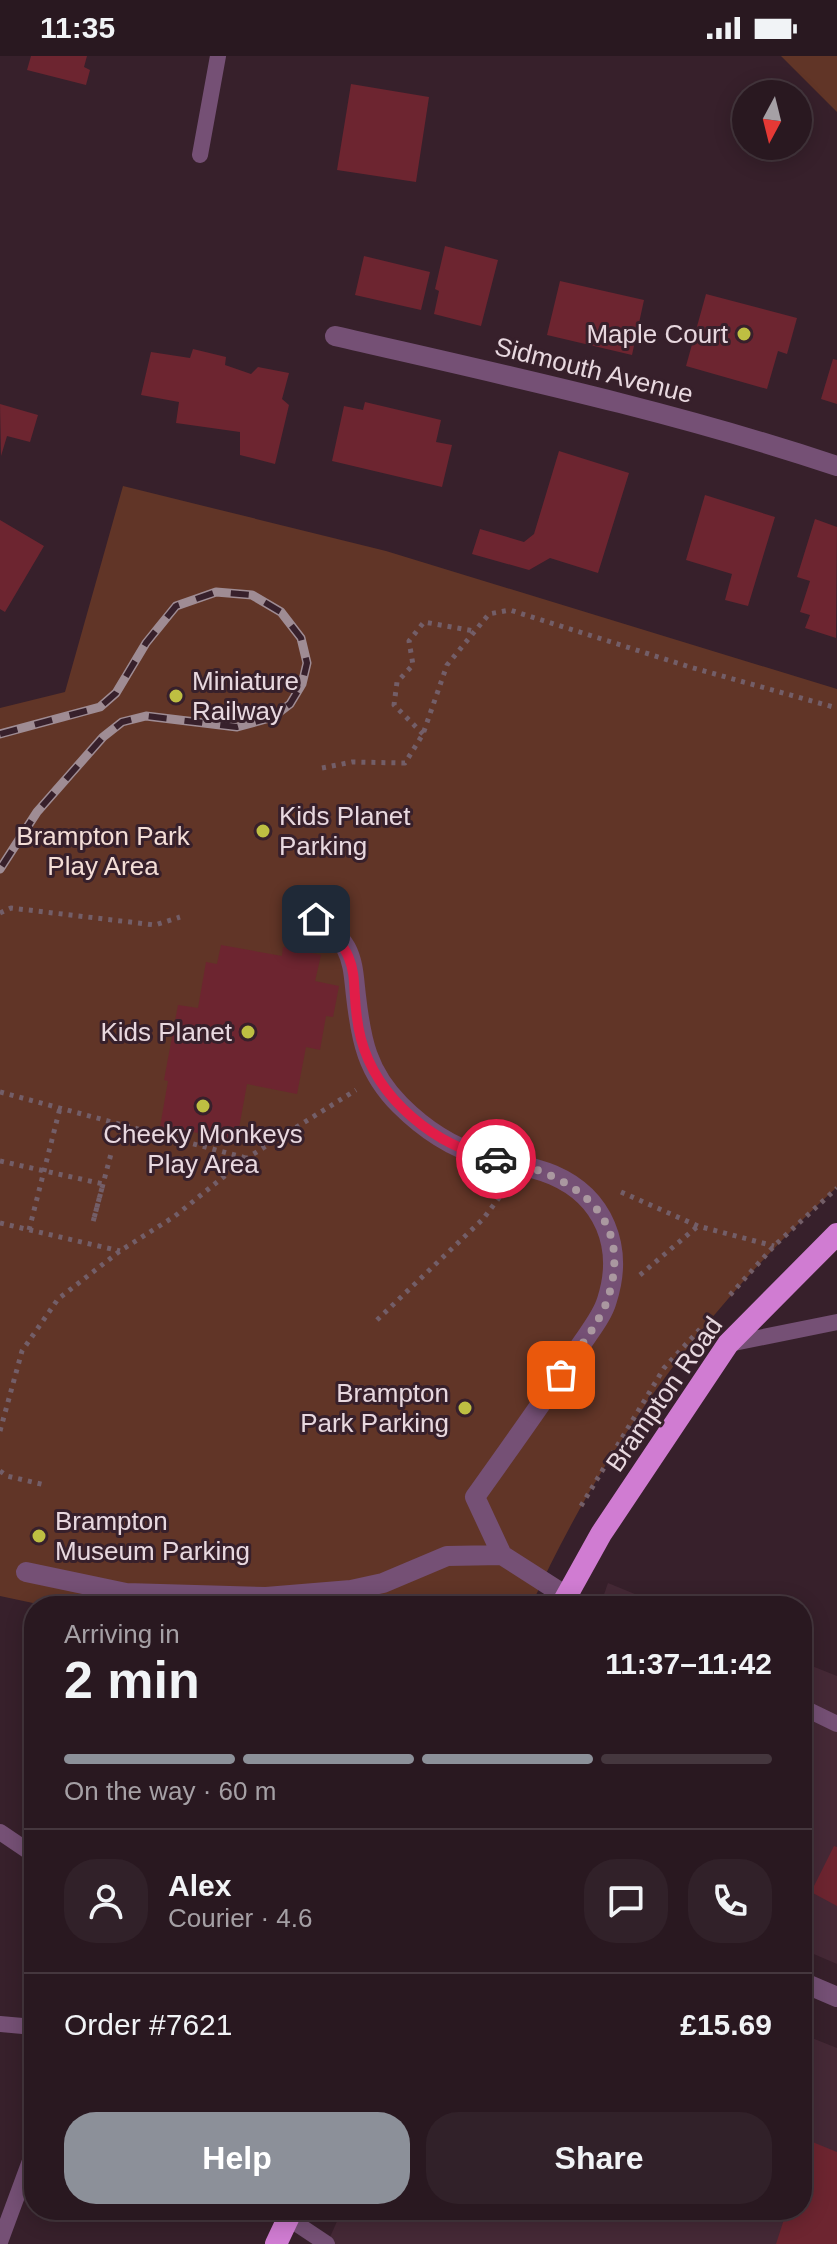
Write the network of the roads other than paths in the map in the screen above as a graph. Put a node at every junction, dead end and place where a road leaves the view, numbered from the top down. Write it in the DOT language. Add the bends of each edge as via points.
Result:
graph roads {
  1 [pos="218,56"];
  2 [pos="200,155"];
  3 [pos="335,336"];
  4 [pos="837,466"];
  5 [pos="316,919"];
  6 [pos="837,1234"];
  7 [pos="837,1322"];
  8 [pos="728,1344"];
  9 [pos="502,1555"];
  10 [pos="26,1572"];
  11 [pos="231,1596"];
  12 [pos="278,1596"];
  13 [pos="557,1596"];
  14 [pos="567,1596"];
  15 [pos="812,1712"];
  16 [pos="837,1724"];
  17 [pos="0,1832"];
  18 [pos="24,1848"];
  19 [pos="812,1986"];
  20 [pos="837,1997"];
  21 [pos="0,2024"];
  22 [pos="24,2026"];
  23 [pos="24,2175"];
  24 [pos="287,2220"];
  25 [pos="297,2220"];
  26 [pos="2,2231"];
  27 [pos="276,2244"];
  28 [pos="327,2244"];
  1 -- 2 [label="lane"];
  3 -- 4 [label="street, Sidmouth Avenue" via="628,403"];
  5 -- 9 [label="street" via="334,933 349,956 360,1036 369,1062 399,1104 432,1133 482,1156 555,1176 589,1198 610,1231 613,1280 606,1304 475,1497"];
  6 -- 8 [label="highway, Brampton Road"];
  7 -- 8 [label="lane"];
  8 -- 14 [label="highway, Brampton Road" via="601,1534"];
  9 -- 12 [label="street" via="447,1556 383,1583"];
  9 -- 13 [label="street"];
  10 -- 11 [label="street" via="126,1593"];
  15 -- 16 [label="lane"];
  17 -- 18 [label="lane"];
  19 -- 20 [label="street"];
  21 -- 22 [label="lane"];
  23 -- 26 [label="lane"];
  24 -- 27 [label="highway"];
  25 -- 28 [label="lane"];
}
